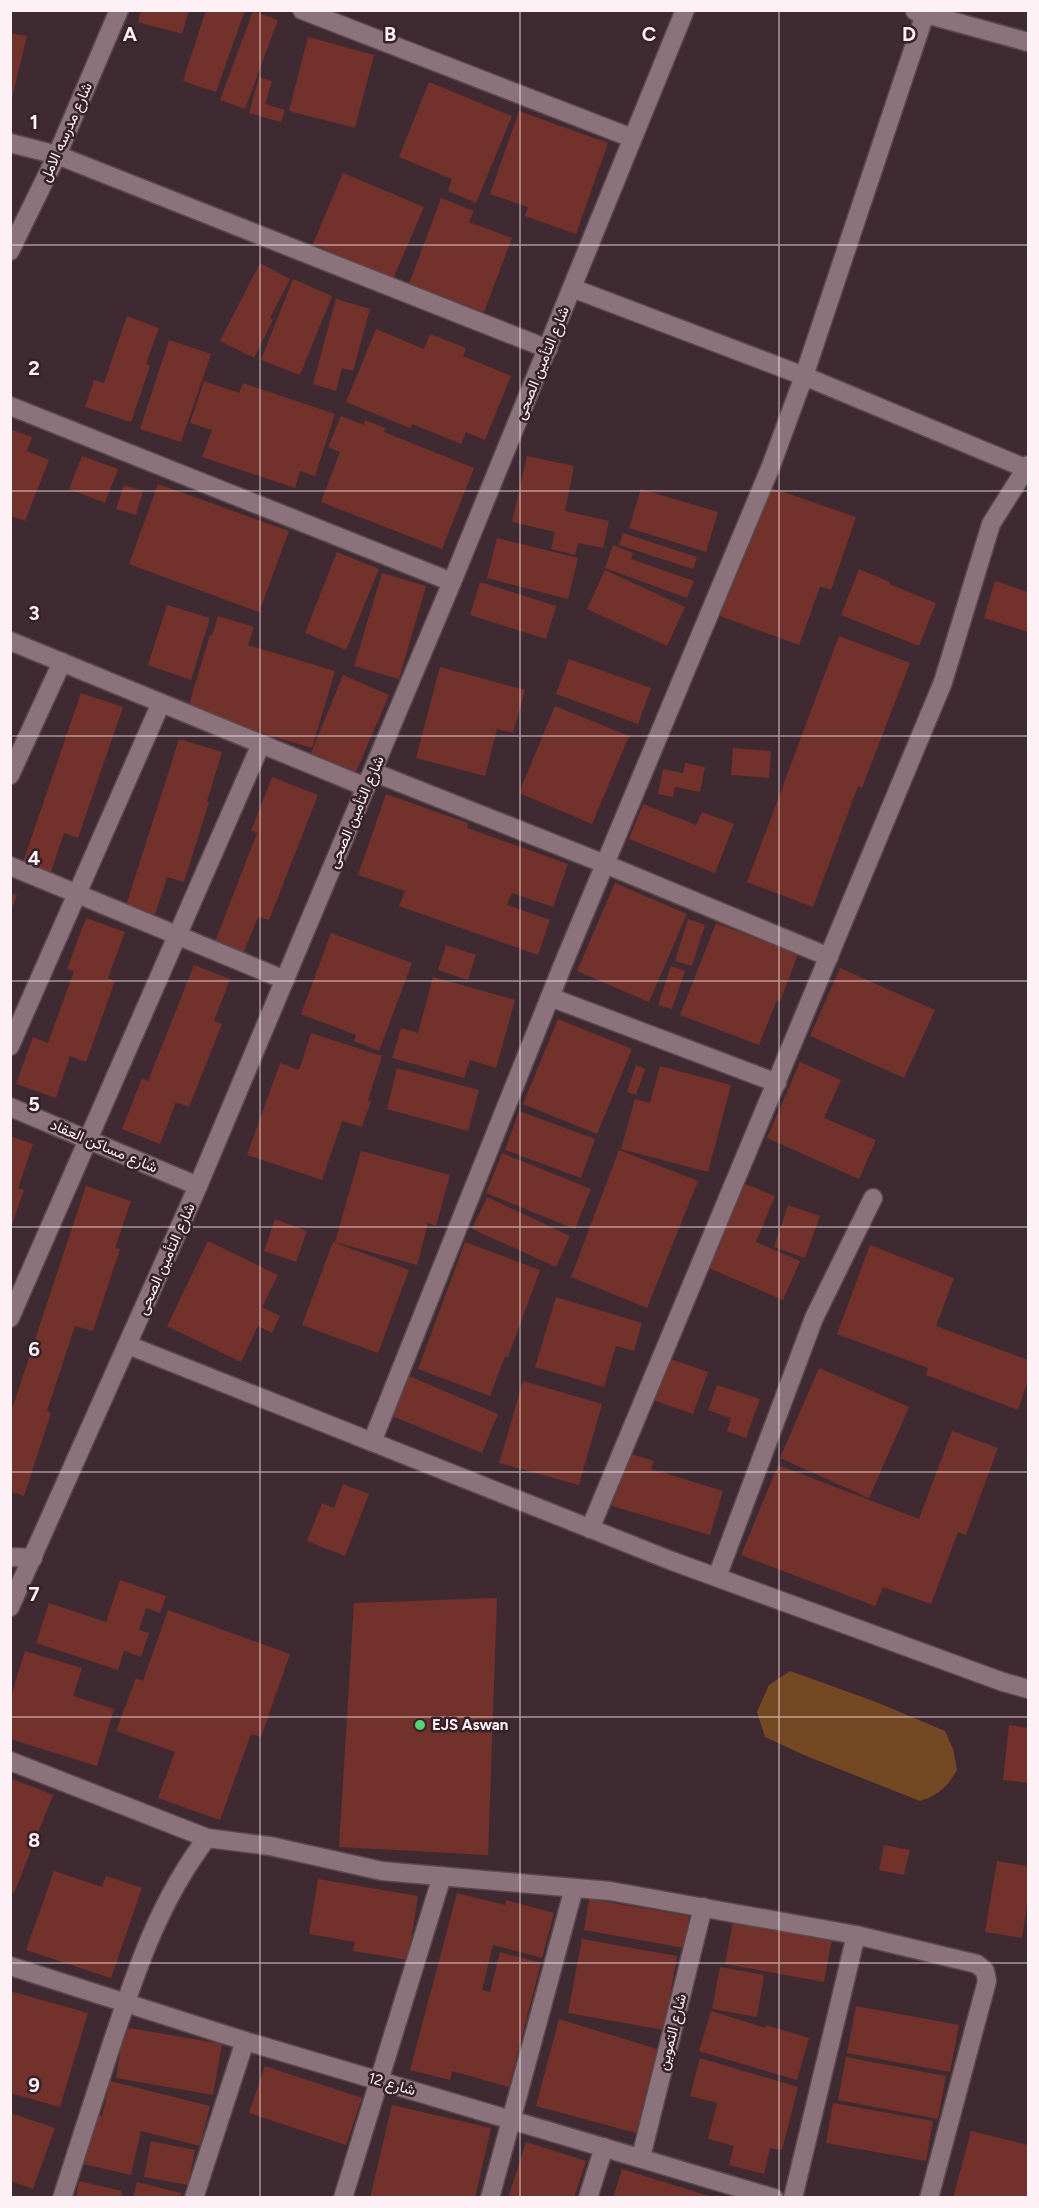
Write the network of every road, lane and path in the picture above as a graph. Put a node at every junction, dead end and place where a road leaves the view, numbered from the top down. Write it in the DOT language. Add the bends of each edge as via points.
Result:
graph roads {
  1 [pos="119,10"];
  2 [pos="302,10"];
  3 [pos="685,10"];
  4 [pos="919,12"];
  5 [pos="1029,42"];
  6 [pos="632,138"];
  7 [pos="10,142"];
  8 [pos="57,155"];
  9 [pos="10,251"];
  10 [pos="572,288"];
  11 [pos="548,349"];
  12 [pos="804,376"];
  13 [pos="10,406"];
  14 [pos="1027,466"];
  15 [pos="452,582"];
  16 [pos="10,641"];
  17 [pos="62,662"];
  18 [pos="161,703"];
  19 [pos="261,744"];
  20 [pos="10,775"];
  21 [pos="370,779"];
  22 [pos="605,864"];
  23 [pos="10,866"];
  24 [pos="77,894"];
  25 [pos="177,935"];
  26 [pos="829,957"];
  27 [pos="285,980"];
  28 [pos="550,997"];
  29 [pos="10,1046"];
  30 [pos="777,1083"];
  31 [pos="10,1107"];
  32 [pos="88,1140"];
  33 [pos="198,1186"];
  34 [pos="873,1198"];
  35 [pos="10,1318"];
  36 [pos="128,1345"];
  37 [pos="372,1442"];
  38 [pos="590,1529"];
  39 [pos="10,1557"];
  40 [pos="33,1558"];
  41 [pos="717,1577"];
  42 [pos="10,1607"];
  43 [pos="1029,1689"];
  44 [pos="10,1761"];
  45 [pos="207,1838"];
  46 [pos="442,1876"];
  47 [pos="574,1888"];
  48 [pos="703,1907"];
  49 [pos="856,1935"];
  50 [pos="10,1966"];
  51 [pos="125,2003"];
  52 [pos="245,2041"];
  53 [pos="380,2081"];
  54 [pos="512,2120"];
  55 [pos="604,2147"];
  56 [pos="641,2157"];
  57 [pos="750,2194"];
  58 [pos="62,2198"];
  59 [pos="194,2198"];
  60 [pos="343,2198"];
  61 [pos="490,2198"];
  62 [pos="588,2198"];
  63 [pos="774,2198"];
  64 [pos="793,2198"];
  65 [pos="929,2198"];
  1 -- 8 [label="street, شارع مدرسه الامل"];
  2 -- 6 [label="street"];
  3 -- 6 [label="street, شارع التأمين الصحى"];
  4 -- 5 [label="street"];
  4 -- 12 [label="street"];
  6 -- 10 [label="street, شارع التأمين الصحى"];
  7 -- 8 [label="street"];
  8 -- 9 [label="street, شارع مدرسه الامل"];
  8 -- 11 [label="street"];
  10 -- 11 [label="street, شارع التأمين الصحى"];
  10 -- 12 [label="street"];
  11 -- 15 [label="street, شارع التأمين الصحى"];
  12 -- 14 [label="street"];
  12 -- 22 [label="street" via="771,466"];
  13 -- 15 [label="street"];
  14 -- 26 [label="street" via="991,524 943,682"];
  15 -- 21 [label="street, شارع التأمين الصحى"];
  16 -- 17 [label="street"];
  17 -- 18 [label="street"];
  17 -- 20 [label="street"];
  18 -- 19 [label="street"];
  18 -- 24 [label="street"];
  19 -- 21 [label="street"];
  19 -- 25 [label="street"];
  21 -- 22 [label="street"];
  21 -- 27 [label="street, شارع التأمين الصحى"];
  22 -- 26 [label="street"];
  22 -- 28 [label="street"];
  23 -- 24 [label="street"];
  24 -- 25 [label="street"];
  24 -- 29 [label="street"];
  25 -- 27 [label="street"];
  25 -- 32 [label="street"];
  26 -- 30 [label="street"];
  27 -- 33 [label="street, شارع التأمين الصحى"];
  28 -- 30 [label="street"];
  28 -- 37 [label="street"];
  30 -- 38 [label="street"];
  31 -- 32 [label="street, شارع مساكن العقاد"];
  32 -- 33 [label="street, شارع مساكن العقاد"];
  32 -- 35 [label="street"];
  33 -- 36 [label="street, شارع التأمين الصحى"];
  34 -- 41 [label="street" via="814,1318"];
  36 -- 37 [label="street"];
  36 -- 40 [label="street, شارع التأمين الصحى"];
  37 -- 38 [label="street"];
  38 -- 41 [label="street"];
  39 -- 40 [label="street"];
  40 -- 42 [label="street, شارع التأمين الصحى"];
  41 -- 43 [label="street"];
  44 -- 45 [label="street"];
  45 -- 46 [label="street" via="270,1846 381,1871"];
  45 -- 51 [label="street" via="185,1867 155,1922"];
  46 -- 47 [label="street"];
  46 -- 53 [label="street"];
  47 -- 48 [label="street"];
  47 -- 54 [label="street"];
  48 -- 49 [label="street"];
  48 -- 56 [label="street, شارع التموين"];
  49 -- 64 [label="street"];
  49 -- 65 [label="street" via="977,1964 985,1971 987,1981"];
  50 -- 51 [label="street, شارع 12"];
  51 -- 52 [label="street, شارع 12"];
  51 -- 58 [label="street"];
  52 -- 53 [label="street, شارع 12"];
  52 -- 59 [label="street"];
  53 -- 54 [label="street, شارع 12"];
  53 -- 60 [label="street"];
  54 -- 55 [label="street, شارع 12"];
  54 -- 61 [label="street"];
  55 -- 56 [label="street, شارع 12"];
  55 -- 62 [label="street"];
  56 -- 57 [label="street, شارع 12"];
  57 -- 63 [label="street, شارع 12"];
}
